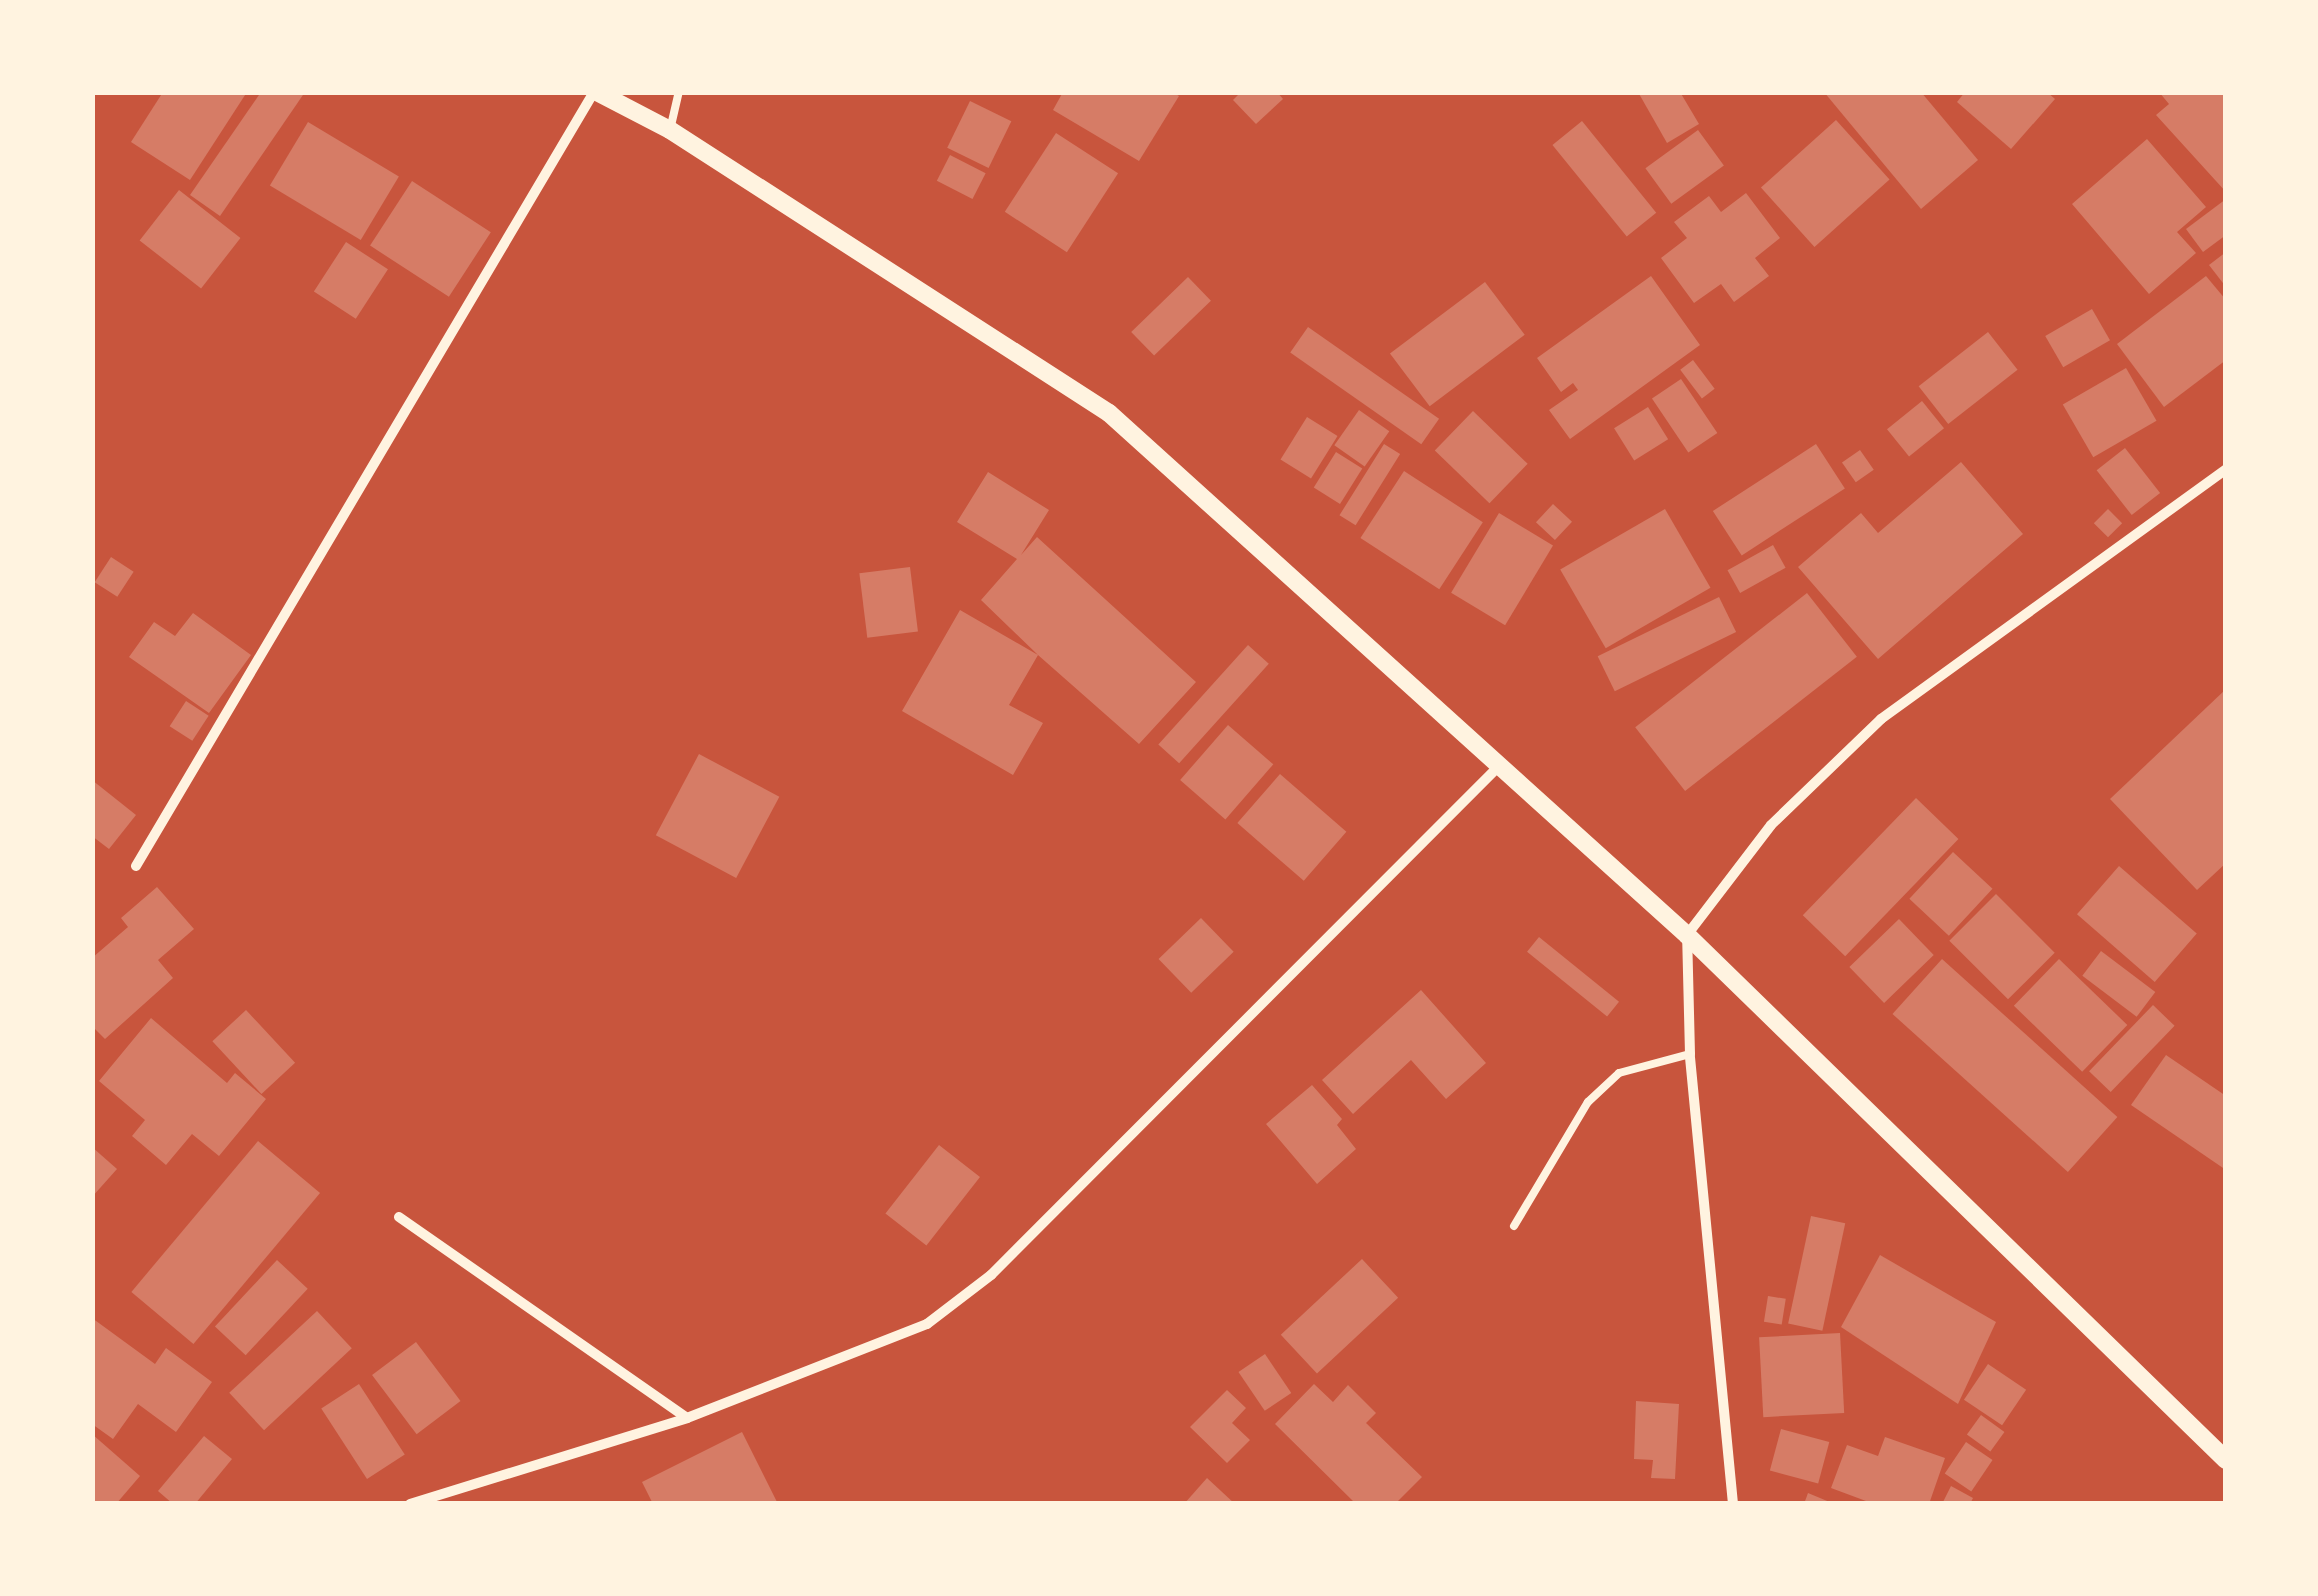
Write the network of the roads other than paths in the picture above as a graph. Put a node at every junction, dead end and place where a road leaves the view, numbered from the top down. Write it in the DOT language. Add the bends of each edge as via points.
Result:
graph roads {
  1 [pos="596,92"];
  2 [pos="679,92"];
  3 [pos="670,130"];
  4 [pos="2226,469"];
  5 [pos="1501,764"];
  6 [pos="136,866"];
  7 [pos="1688,935"];
  8 [pos="1690,1054"];
  9 [pos="399,1217"];
  10 [pos="1514,1226"];
  11 [pos="687,1418"];
  12 [pos="2226,1460"];
  13 [pos="410,1504"];
  14 [pos="1732,1504"];
  1 -- 3 [label="street"];
  1 -- 6 [label="street"];
  2 -- 3 [label="lane"];
  3 -- 5 [label="street" via="1109,414"];
  4 -- 7 [label="street" via="1881,719 1771,826"];
  5 -- 7 [label="street"];
  5 -- 11 [label="street" via="991,1275 927,1324"];
  7 -- 8 [label="street"];
  7 -- 12 [label="street"];
  8 -- 10 [label="lane" via="1619,1074 1588,1102"];
  8 -- 14 [label="street"];
  9 -- 11 [label="street"];
  11 -- 13 [label="street"];
}
